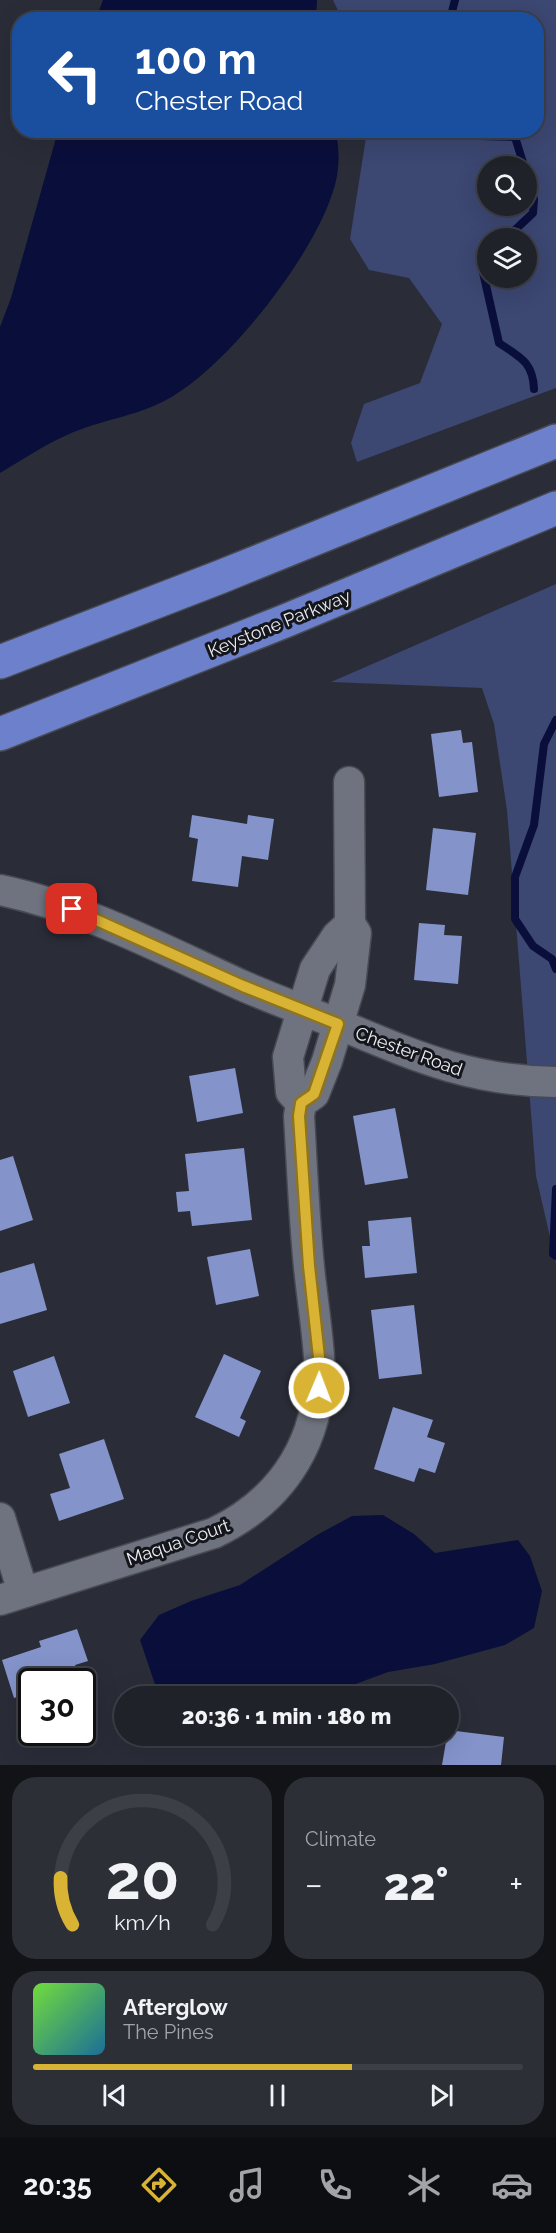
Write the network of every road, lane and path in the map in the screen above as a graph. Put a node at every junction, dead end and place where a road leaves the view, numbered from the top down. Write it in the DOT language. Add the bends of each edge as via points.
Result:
graph roads {
  1 [pos="556,441"];
  2 [pos="556,508"];
  3 [pos="0,662"];
  4 [pos="0,734"];
  5 [pos="349,783"];
  6 [pos="0,890"];
  7 [pos="350,924"];
  8 [pos="301,1010"];
  9 [pos="338,1024"];
  10 [pos="545,1082"];
  11 [pos="301,1103"];
  12 [pos="0,1518"];
  13 [pos="12,1596"];
  1 -- 3 [label="highway" via="220,578"];
  2 -- 4 [label="highway, Keystone Parkway"];
  5 -- 7 [label="street"];
  6 -- 8 [label="street, Chester Road" via="72,909"];
  7 -- 8 [label="street, Maqua Court" via="315,969"];
  7 -- 9 [label="street" via="356,933 350,985"];
  8 -- 9 [label="street, Chester Road"];
  8 -- 11 [label="street, Maqua Court" via="288,1057 291,1092"];
  9 -- 10 [label="street, Chester Road" via="403,1052 475,1075"];
  9 -- 11 [label="street" via="314,1094"];
  11 -- 13 [label="street, Maqua Court" via="309,1266 319,1357 319,1388 301,1454 266,1500 239,1521 214,1533"];
  12 -- 13 [label="street"];
}
